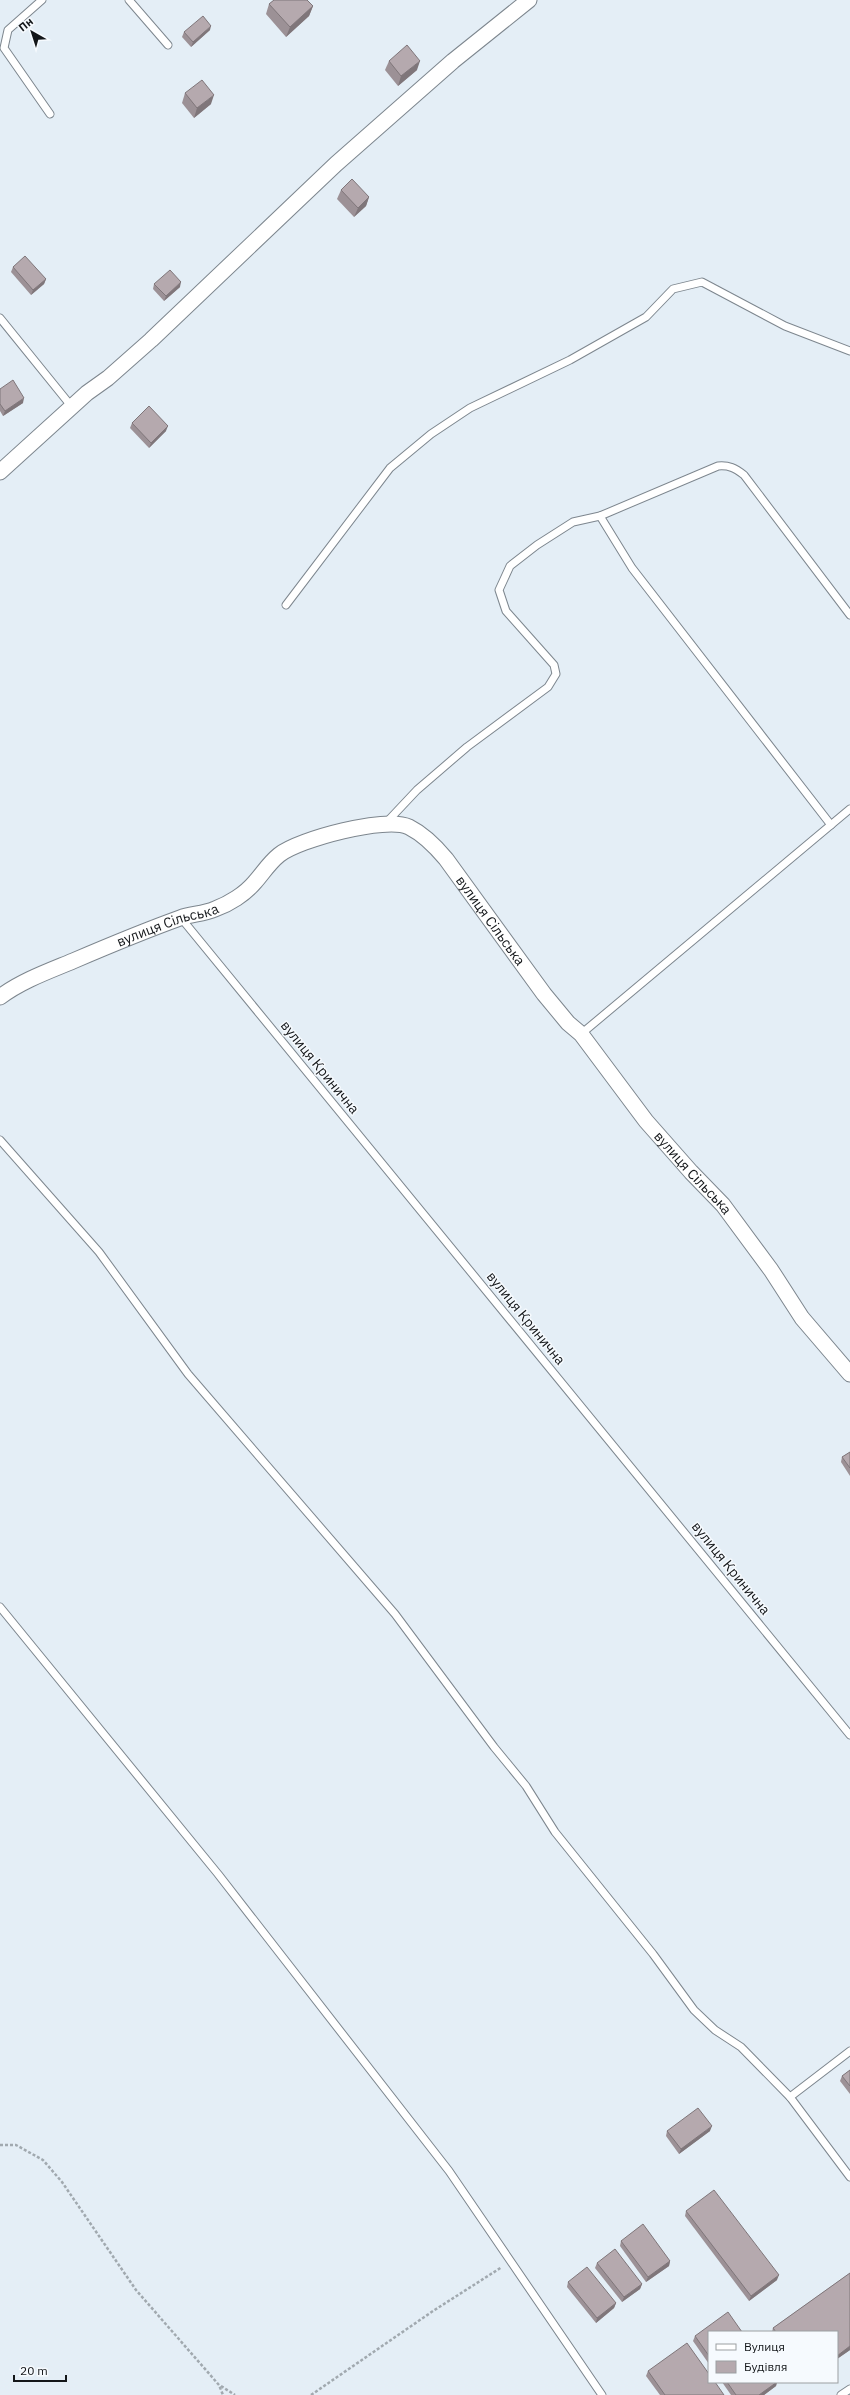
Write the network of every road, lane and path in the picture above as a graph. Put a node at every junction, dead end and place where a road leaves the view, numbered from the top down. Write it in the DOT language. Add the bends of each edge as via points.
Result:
graph roads {
  1 [pos="42,0"];
  2 [pos="129,0"];
  3 [pos="528,0"];
  4 [pos="168,45"];
  5 [pos="50,114"];
  6 [pos="0,318"];
  7 [pos="850,351"];
  8 [pos="72,406"];
  9 [pos="0,472"];
  10 [pos="600,516"];
  11 [pos="286,605"];
  12 [pos="850,615"];
  13 [pos="850,810"];
  14 [pos="831,824"];
  15 [pos="385,825"];
  16 [pos="181,918"];
  17 [pos="0,997"];
  18 [pos="581,1034"];
  19 [pos="0,1140"];
  20 [pos="850,1374"];
  21 [pos="0,1607"];
  22 [pos="850,1735"];
  23 [pos="850,2050"];
  24 [pos="790,2097"];
  25 [pos="0,2145"];
  26 [pos="850,2177"];
  27 [pos="511,2261"];
  28 [pos="220,2385"];
  29 [pos="850,2388"];
  30 [pos="223,2395"];
  31 [pos="235,2395"];
  32 [pos="311,2395"];
  33 [pos="602,2395"];
  34 [pos="841,2395"];
  1 -- 5 [label="lane" via="8,30 4,48"];
  2 -- 4 [label="lane"];
  3 -- 8 [label="street" via="336,164 151,340"];
  6 -- 8 [label="lane"];
  7 -- 11 [label="lane" via="785,326 702,282 673,289 646,317 570,360 470,408 431,434 390,468"];
  8 -- 9 [label="street"];
  10 -- 12 [label="lane" via="718,466 736,468 744,475"];
  10 -- 14 [label="lane" via="632,568"];
  10 -- 15 [label="lane" via="573,522 537,545 510,566 498,590 506,611 554,665 556,674 548,687 467,747 417,790"];
  13 -- 14 [label="lane"];
  14 -- 18 [label="lane"];
  15 -- 16 [label="street, вулиця Сільська" via="336,833 299,844 271,861 254,884 238,898 215,910"];
  15 -- 18 [label="street, вулиця Сільська" via="408,827 439,850 544,994 568,1023"];
  16 -- 17 [label="street, вулиця Сільська" via="46,972"];
  16 -- 22 [label="lane, вулиця Кринична"];
  18 -- 20 [label="street, вулиця Сільська" via="646,1121 723,1204 802,1318"];
  19 -- 24 [label="lane" via="98,1252 188,1374 395,1614 526,1786 555,1832 654,1954 694,2010 715,2030 741,2046"];
  21 -- 27 [label="lane" via="218,1874 448,2171"];
  23 -- 24 [label="lane"];
  24 -- 26 [label="lane"];
  25 -- 28 [label="path" via="16,2145 43,2160 62,2182 136,2290"];
  27 -- 32 [label="path"];
  27 -- 33 [label="lane"];
  28 -- 30 [label="path"];
  28 -- 31 [label="path"];
  29 -- 34 [label="lane"];
}
